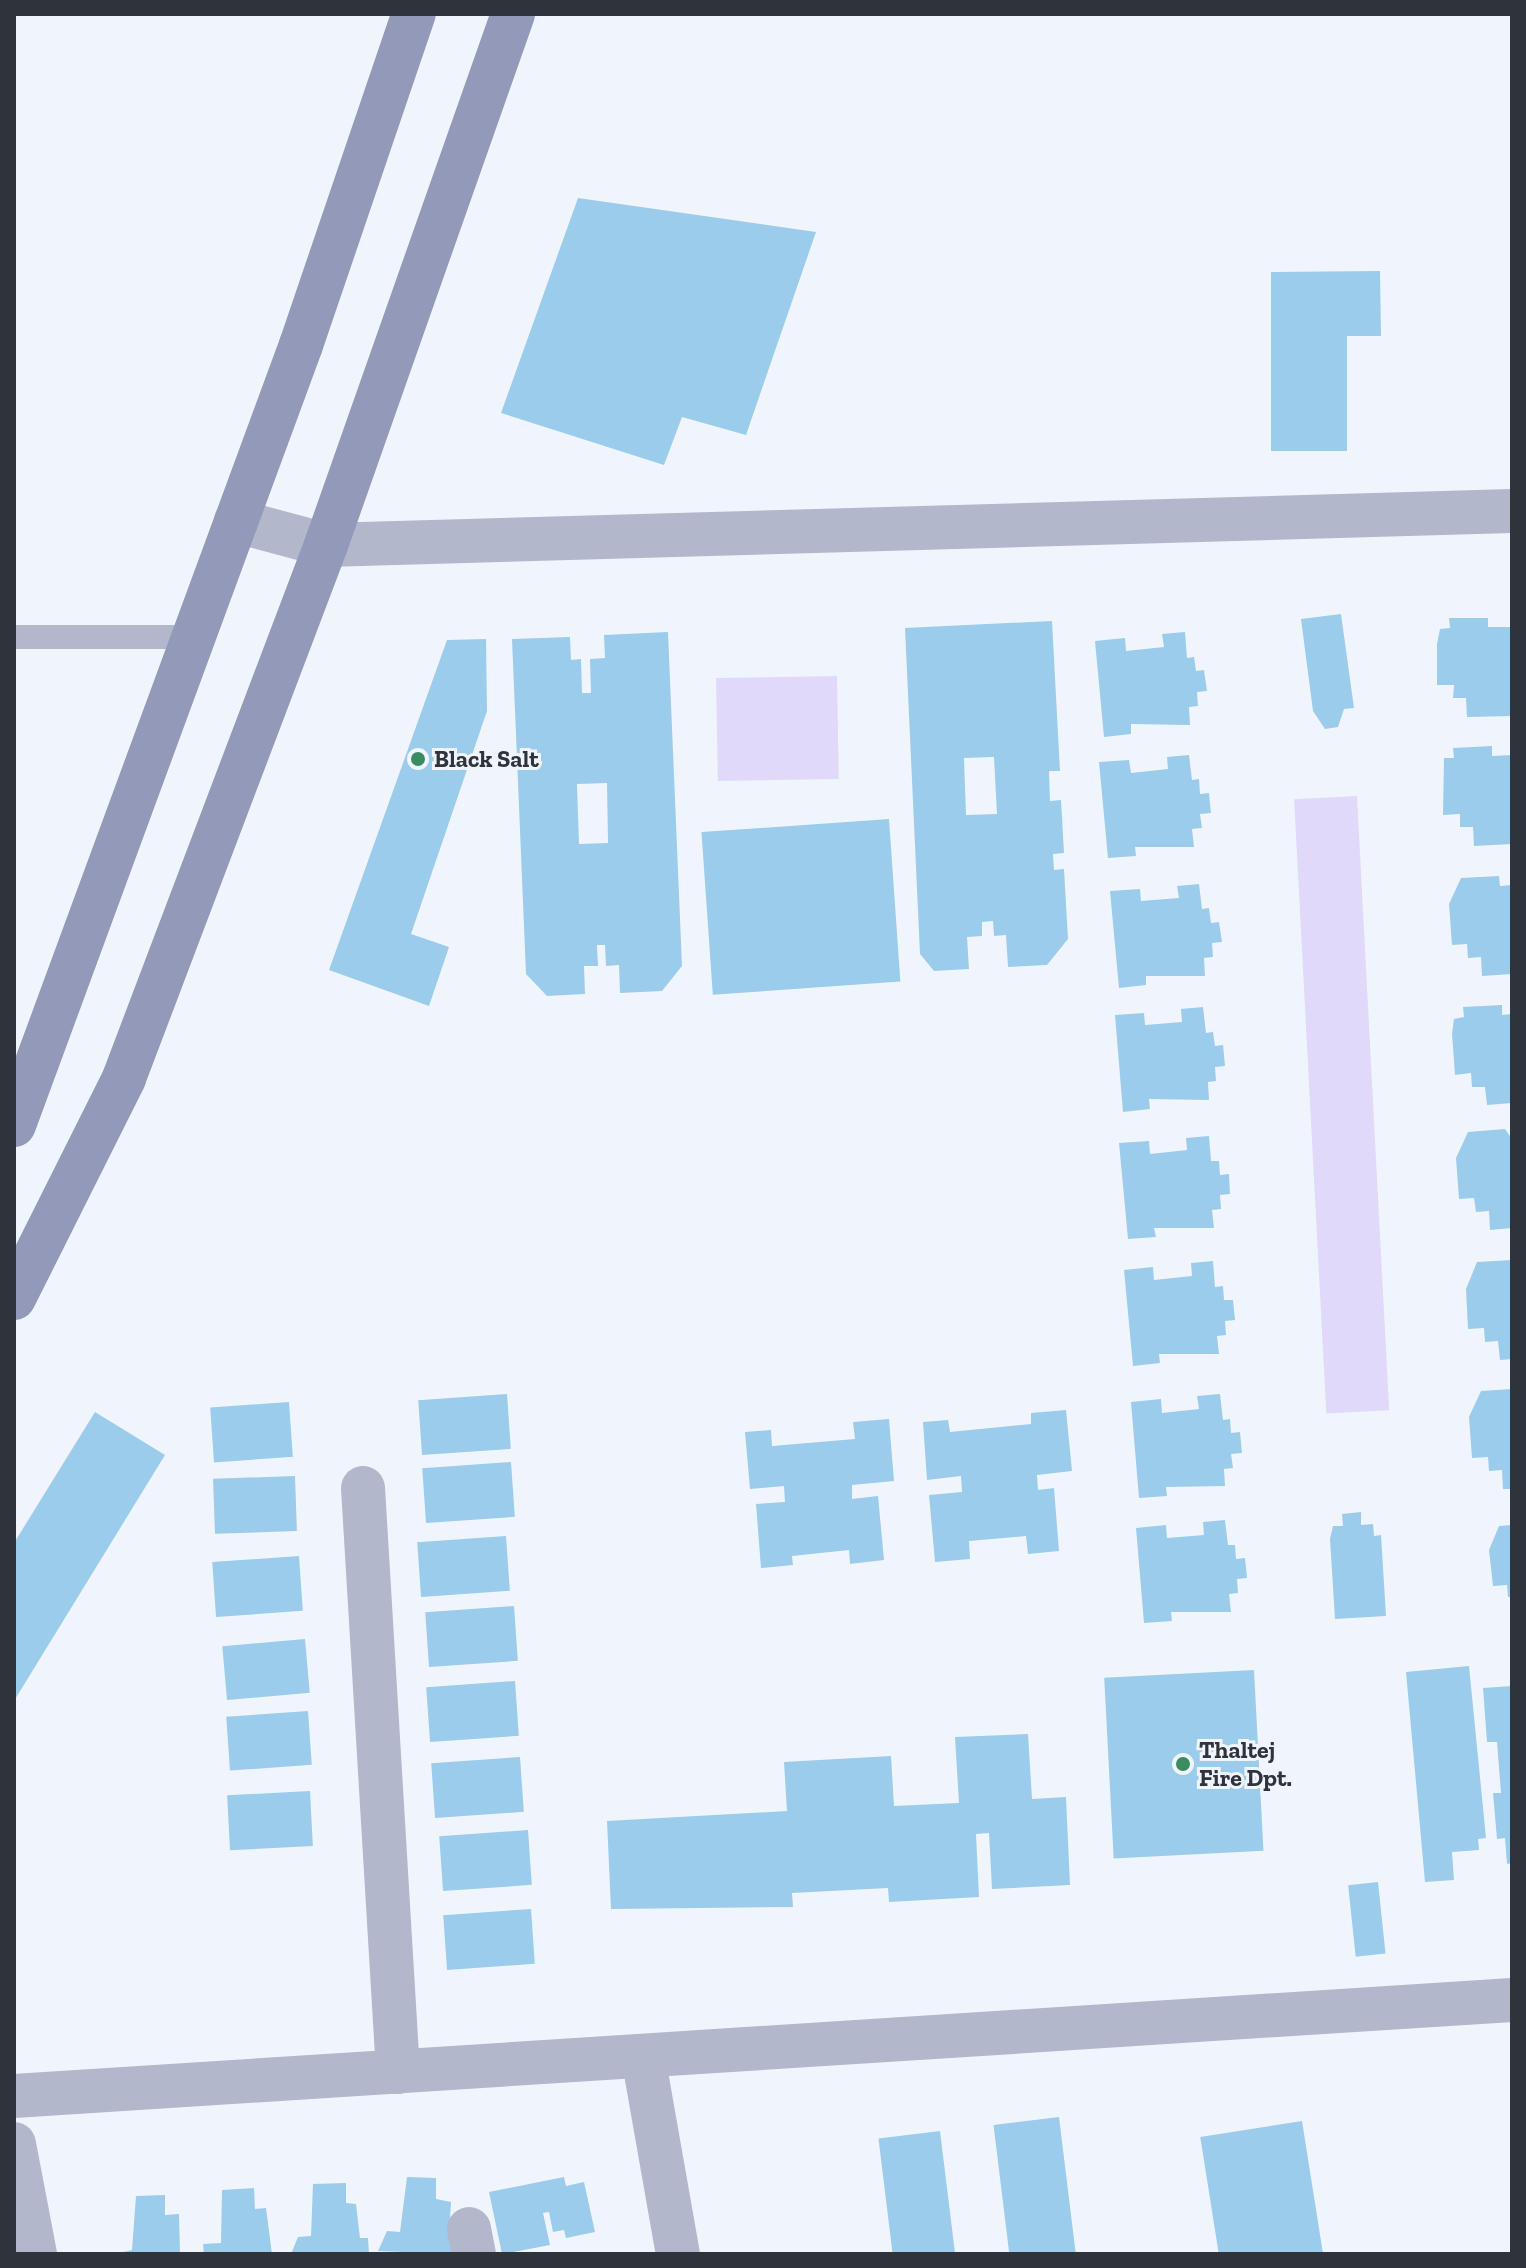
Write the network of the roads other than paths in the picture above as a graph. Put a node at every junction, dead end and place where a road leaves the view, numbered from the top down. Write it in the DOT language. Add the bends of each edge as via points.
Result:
graph roads {
  1 [pos="414,14"];
  2 [pos="513,14"];
  3 [pos="1512,511"];
  4 [pos="236,521"];
  5 [pos="326,545"];
  6 [pos="14,637"];
  7 [pos="191,637"];
  8 [pos="14,1125"];
  9 [pos="14,1298"];
  10 [pos="363,1488"];
  11 [pos="1512,2000"];
  12 [pos="643,2056"];
  13 [pos="398,2072"];
  14 [pos="14,2096"];
  15 [pos="14,2144"];
  16 [pos="35,2254"];
  17 [pos="678,2254"];
  1 -- 4 [label="main road"];
  2 -- 5 [label="main road"];
  3 -- 5 [label="street"];
  4 -- 5 [label="street"];
  4 -- 7 [label="main road"];
  5 -- 9 [label="main road" via="124,1078"];
  6 -- 7 [label="lane"];
  7 -- 8 [label="main road"];
  10 -- 13 [label="street"];
  11 -- 12 [label="street"];
  12 -- 13 [label="street"];
  12 -- 17 [label="street"];
  13 -- 14 [label="street"];
  15 -- 16 [label="street"];
}
